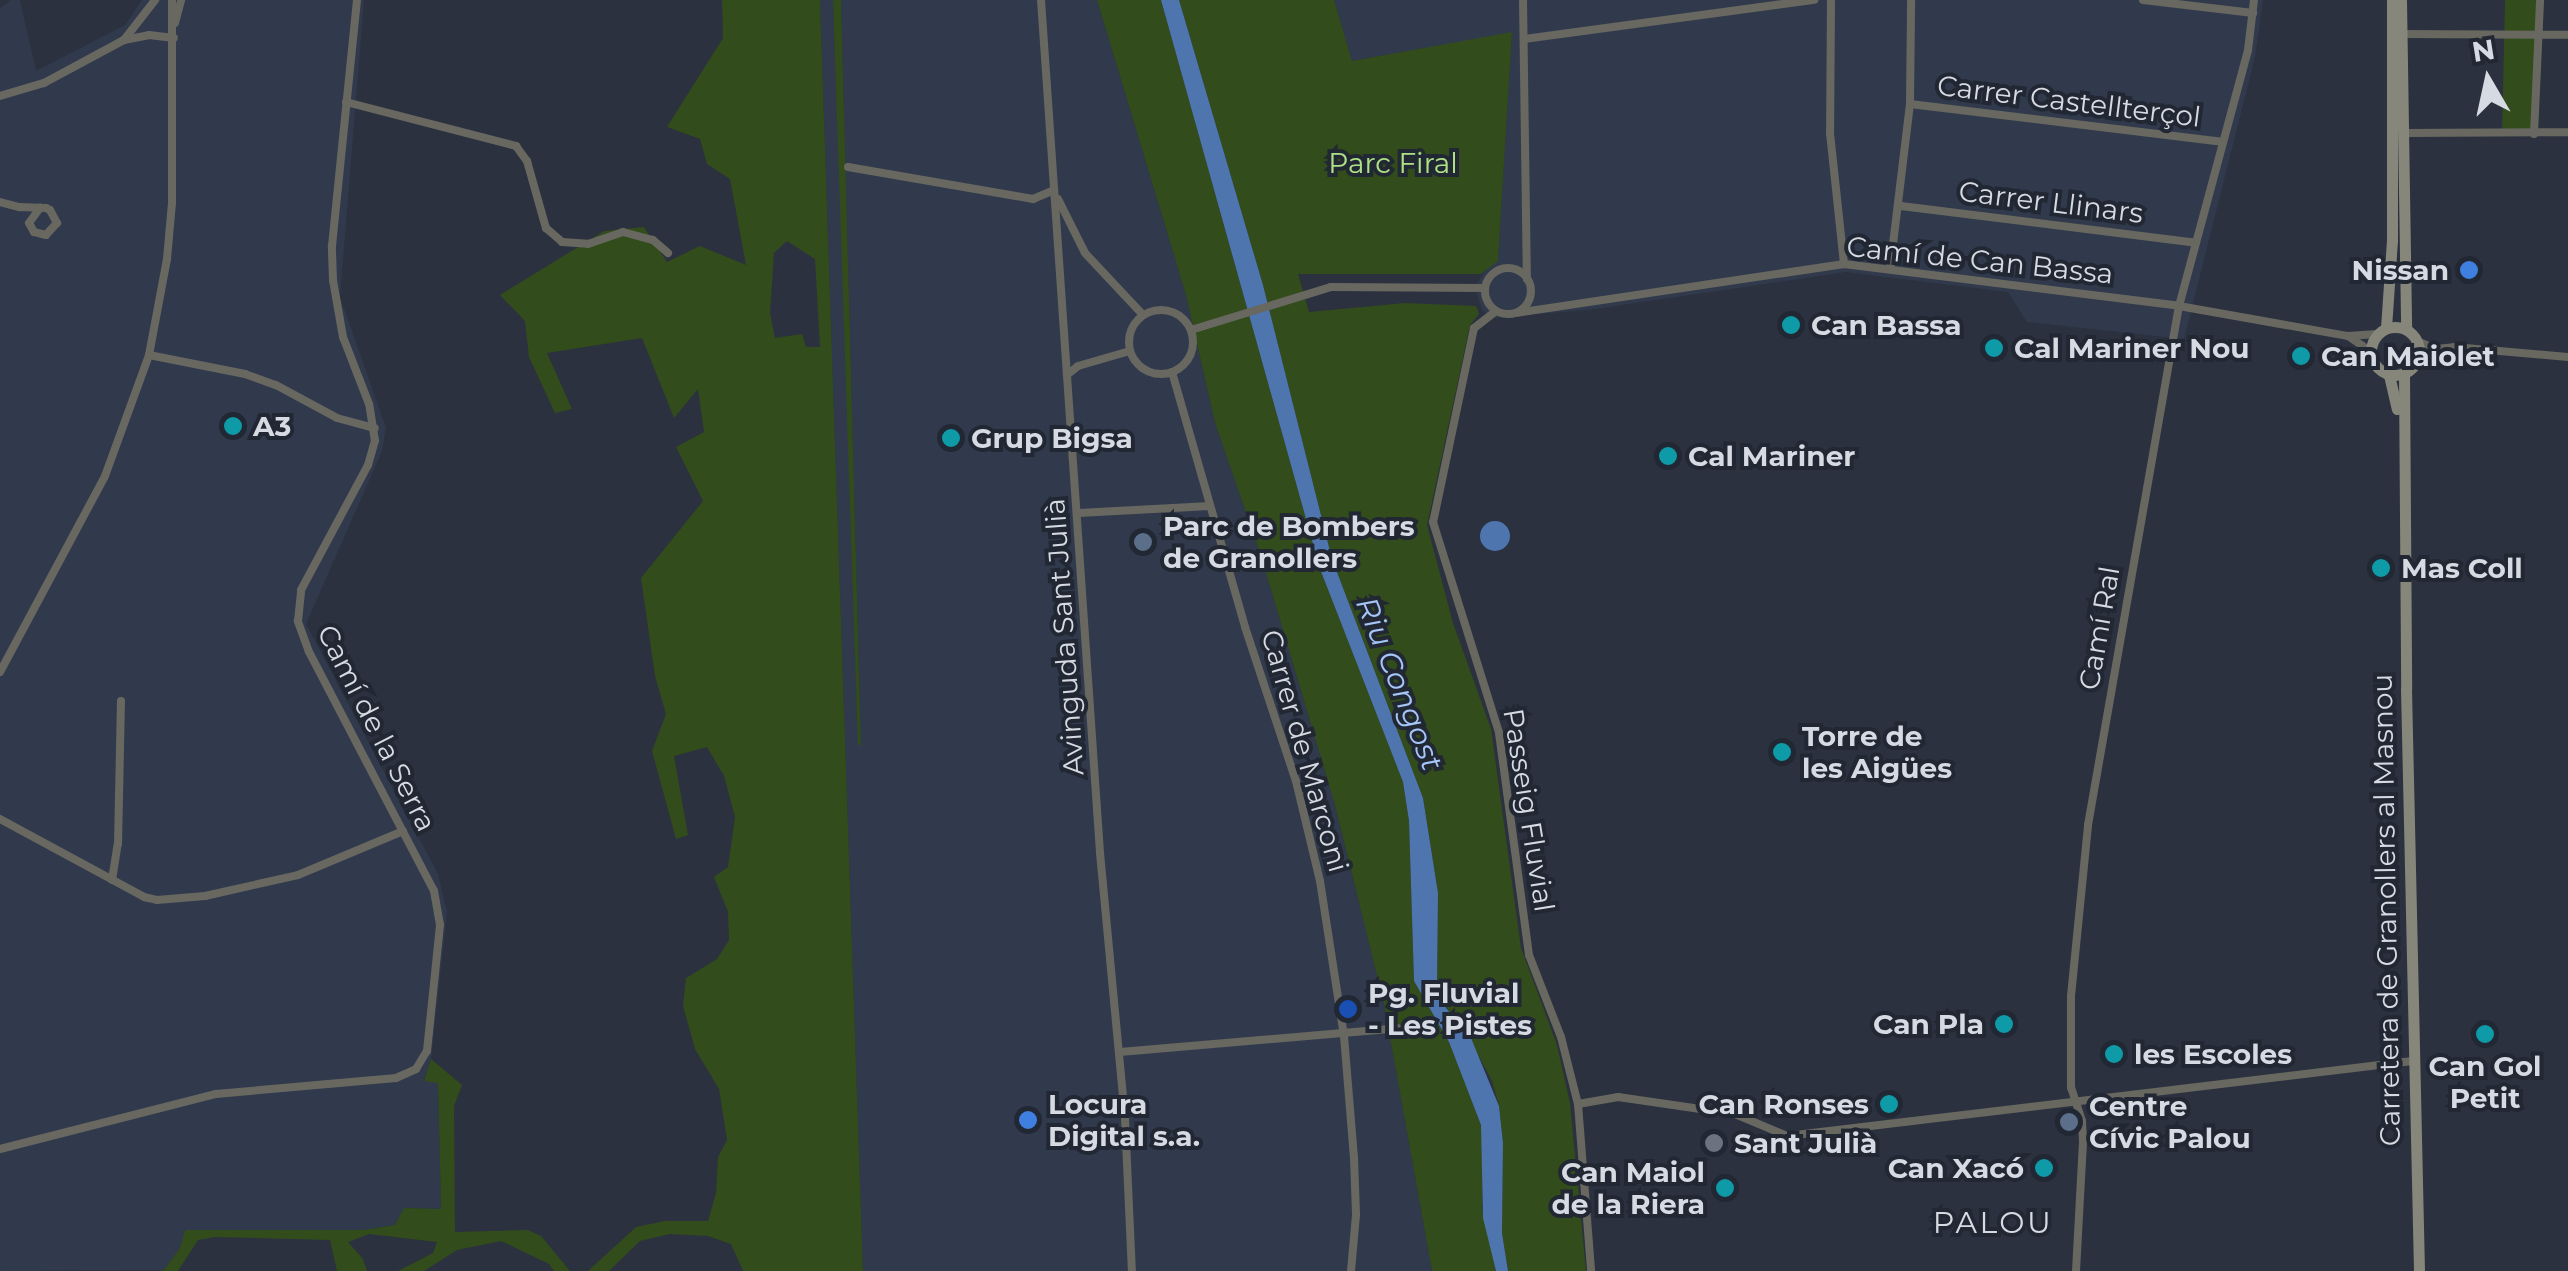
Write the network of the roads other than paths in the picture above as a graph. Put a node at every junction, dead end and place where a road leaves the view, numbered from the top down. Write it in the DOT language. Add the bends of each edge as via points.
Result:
graph roads {
  1 [pos="155,0"];
  2 [pos="172,0"];
  3 [pos="180,0"];
  4 [pos="357,0"];
  5 [pos="1041,0"];
  6 [pos="1523,0"];
  7 [pos="1814,0"];
  8 [pos="1831,0"];
  9 [pos="1910,0"];
  10 [pos="2143,0"];
  11 [pos="2254,0"];
  12 [pos="2392,0"];
  13 [pos="2401,0"];
  14 [pos="2540,0"];
  15 [pos="2253,14"];
  16 [pos="174,23"];
  17 [pos="2401,34"];
  18 [pos="2568,35"];
  19 [pos="2540,36"];
  20 [pos="174,38"];
  21 [pos="1524,39"];
  22 [pos="124,40"];
  23 [pos="0,96"];
  24 [pos="346,102"];
  25 [pos="1910,104"];
  26 [pos="2568,132"];
  27 [pos="2403,133"];
  28 [pos="2534,134"];
  29 [pos="2222,142"];
  30 [pos="848,167"];
  31 [pos="1054,190"];
  32 [pos="0,202"];
  33 [pos="1901,206"];
  34 [pos="19,208"];
  35 [pos="40,208"];
  36 [pos="30,222"];
  37 [pos="2196,243"];
  38 [pos="1524,245"];
  39 [pos="668,253"];
  40 [pos="1844,264"];
  41 [pos="1512,269"];
  42 [pos="1890,269"];
  43 [pos="1529,283"];
  44 [pos="1485,288"];
  45 [pos="1547,305"];
  46 [pos="2179,306"];
  47 [pos="1496,311"];
  48 [pos="1516,313"];
  49 [pos="1143,316"];
  50 [pos="1195,329"];
  51 [pos="2406,329"];
  52 [pos="2382,331"];
  53 [pos="2348,336"];
  54 [pos="2417,341"];
  55 [pos="2436,349"];
  56 [pos="2370,350"];
  57 [pos="1130,351"];
  58 [pos="149,355"];
  59 [pos="2568,357"];
  60 [pos="2418,361"];
  61 [pos="1172,372"];
  62 [pos="2404,374"];
  63 [pos="1066,375"];
  64 [pos="2389,375"];
  65 [pos="375,428"];
  66 [pos="1210,506"];
  67 [pos="1079,514"];
  68 [pos="2405,548"];
  69 [pos="0,672"];
  70 [pos="121,701"];
  71 [pos="0,819"];
  72 [pos="403,830"];
  73 [pos="112,880"];
  74 [pos="1398,1028"];
  75 [pos="1344,1036"];
  76 [pos="1120,1052"];
  77 [pos="2412,1062"];
  78 [pos="2074,1100"];
  79 [pos="1578,1104"];
  80 [pos="0,1149"];
  81 [pos="1132,1271"];
  82 [pos="1350,1271"];
  83 [pos="1591,1271"];
  84 [pos="2076,1271"];
  85 [pos="2419,1271"];
  1 -- 22 [label="street"];
  2 -- 16 [label="street"];
  3 -- 16 [label="street"];
  4 -- 24 [label="street"];
  5 -- 31 [label="street, Avinguda Sant Julià"];
  6 -- 21 [label="street"];
  7 -- 21 [label="street"];
  8 -- 40 [label="street" via="1830,132"];
  9 -- 25 [label="street"];
  10 -- 15 [label="street"];
  11 -- 15 [label="street, Camí Ral"];
  12 -- 52 [label="main road" via="2392,241"];
  13 -- 17 [label="main road"];
  14 -- 19 [label="street"];
  15 -- 29 [label="street, Camí Ral"];
  16 -- 20 [label="street"];
  17 -- 19 [label="street"];
  17 -- 27 [label="main road"];
  18 -- 19 [label="street"];
  19 -- 28 [label="street"];
  20 -- 22 [label="street"];
  20 -- 58 [label="street" via="168,259"];
  21 -- 38 [label="street"];
  22 -- 23 [label="street" via="44,82"];
  24 -- 39 [label="street" via="516,146 546,228 562,242 588,244 623,232 653,240"];
  24 -- 65 [label="street" via="333,280"];
  25 -- 29 [label="street, Carrer Castellterçol"];
  25 -- 33 [label="street"];
  26 -- 28 [label="street"];
  27 -- 28 [label="street"];
  27 -- 51 [label="main road"];
  29 -- 37 [label="street, Camí Ral"];
  30 -- 31 [label="street" via="1033,199"];
  31 -- 49 [label="street" via="1085,253"];
  31 -- 63 [label="street, Avinguda Sant Julià"];
  32 -- 34 [label="street"];
  33 -- 37 [label="street, Carrer Llinars"];
  33 -- 42 [label="street"];
  34 -- 35 [label="street"];
  34 -- 36 [label="street"];
  35 -- 36 [label="street"];
  35 -- 36 [label="street" via="54,213 55,228 40,235"];
  37 -- 46 [label="street, Camí Ral"];
  38 -- 41 [label="street"];
  38 -- 43 [label="street"];
  40 -- 42 [label="street, Camí de Can Bassa"];
  40 -- 45 [label="street, Camí de Can Bassa"];
  41 -- 43 [label="street"];
  41 -- 44 [label="street" via="1492,274"];
  42 -- 46 [label="street, Camí de Can Bassa"];
  43 -- 45 [label="street"];
  43 -- 48 [label="street" via="1528,303"];
  44 -- 47 [label="street"];
  44 -- 50 [label="street" via="1317,290"];
  45 -- 48 [label="street, Camí de Can Bassa"];
  46 -- 53 [label="street, Camí de Can Bassa"];
  46 -- 78 [label="street, Camí Ral" via="2088,826 2073,955"];
  47 -- 48 [label="street"];
  47 -- 79 [label="street, Passeig Fluvial" via="1474,328 1433,522 1499,733 1529,954 1562,1037"];
  49 -- 50 [label="street" via="1166,310"];
  49 -- 57 [label="street" via="1131,329"];
  50 -- 61 [label="street" via="1188,360"];
  51 -- 52 [label="main road"];
  51 -- 54 [label="main road"];
  52 -- 53 [label="street, Camí de Can Bassa"];
  52 -- 56 [label="main road"];
  53 -- 56 [label="street, Camí de Can Bassa"];
  54 -- 55 [label="street"];
  54 -- 60 [label="main road"];
  55 -- 59 [label="street"];
  55 -- 60 [label="street"];
  56 -- 64 [label="main road" via="2377,368"];
  57 -- 61 [label="street" via="1150,372"];
  57 -- 63 [label="street"];
  58 -- 65 [label="street" via="246,374 338,418"];
  58 -- 69 [label="street" via="105,476"];
  60 -- 62 [label="main road"];
  61 -- 66 [label="street, Carrer de Marconi"];
  62 -- 64 [label="main road"];
  62 -- 68 [label="main road, Carretera de Granollers al Masnou"];
  63 -- 67 [label="street, Avinguda Sant Julià"];
  64 -- 68 [label="main road, Carretera de Granollers al Masnou"];
  65 -- 72 [label="street, Camí de la Serra" via="368,465 300,590 298,621"];
  66 -- 67 [label="street"];
  66 -- 75 [label="street, Carrer de Marconi" via="1306,820"];
  67 -- 76 [label="street, Avinguda Sant Julià"];
  68 -- 77 [label="main road, Carretera de Granollers al Masnou"];
  70 -- 73 [label="street"];
  71 -- 73 [label="street"];
  72 -- 73 [label="street" via="298,875 205,896 158,900"];
  72 -- 80 [label="street, Camí de la Serra" via="434,891 440,926 427,1051 416,1069 396,1078 216,1094"];
  74 -- 75 [label="street"];
  75 -- 76 [label="street"];
  75 -- 82 [label="street, Carrer de Marconi" via="1356,1214"];
  76 -- 81 [label="street, Avinguda Sant Julià"];
  77 -- 78 [label="street"];
  77 -- 85 [label="main road, Carretera de Granollers al Masnou"];
  78 -- 79 [label="street" via="1787,1136 1715,1111 1618,1098"];
  78 -- 84 [label="street, Camí Ral" via="2083,1140"];
  79 -- 83 [label="street, Passeig Fluvial"];
}
